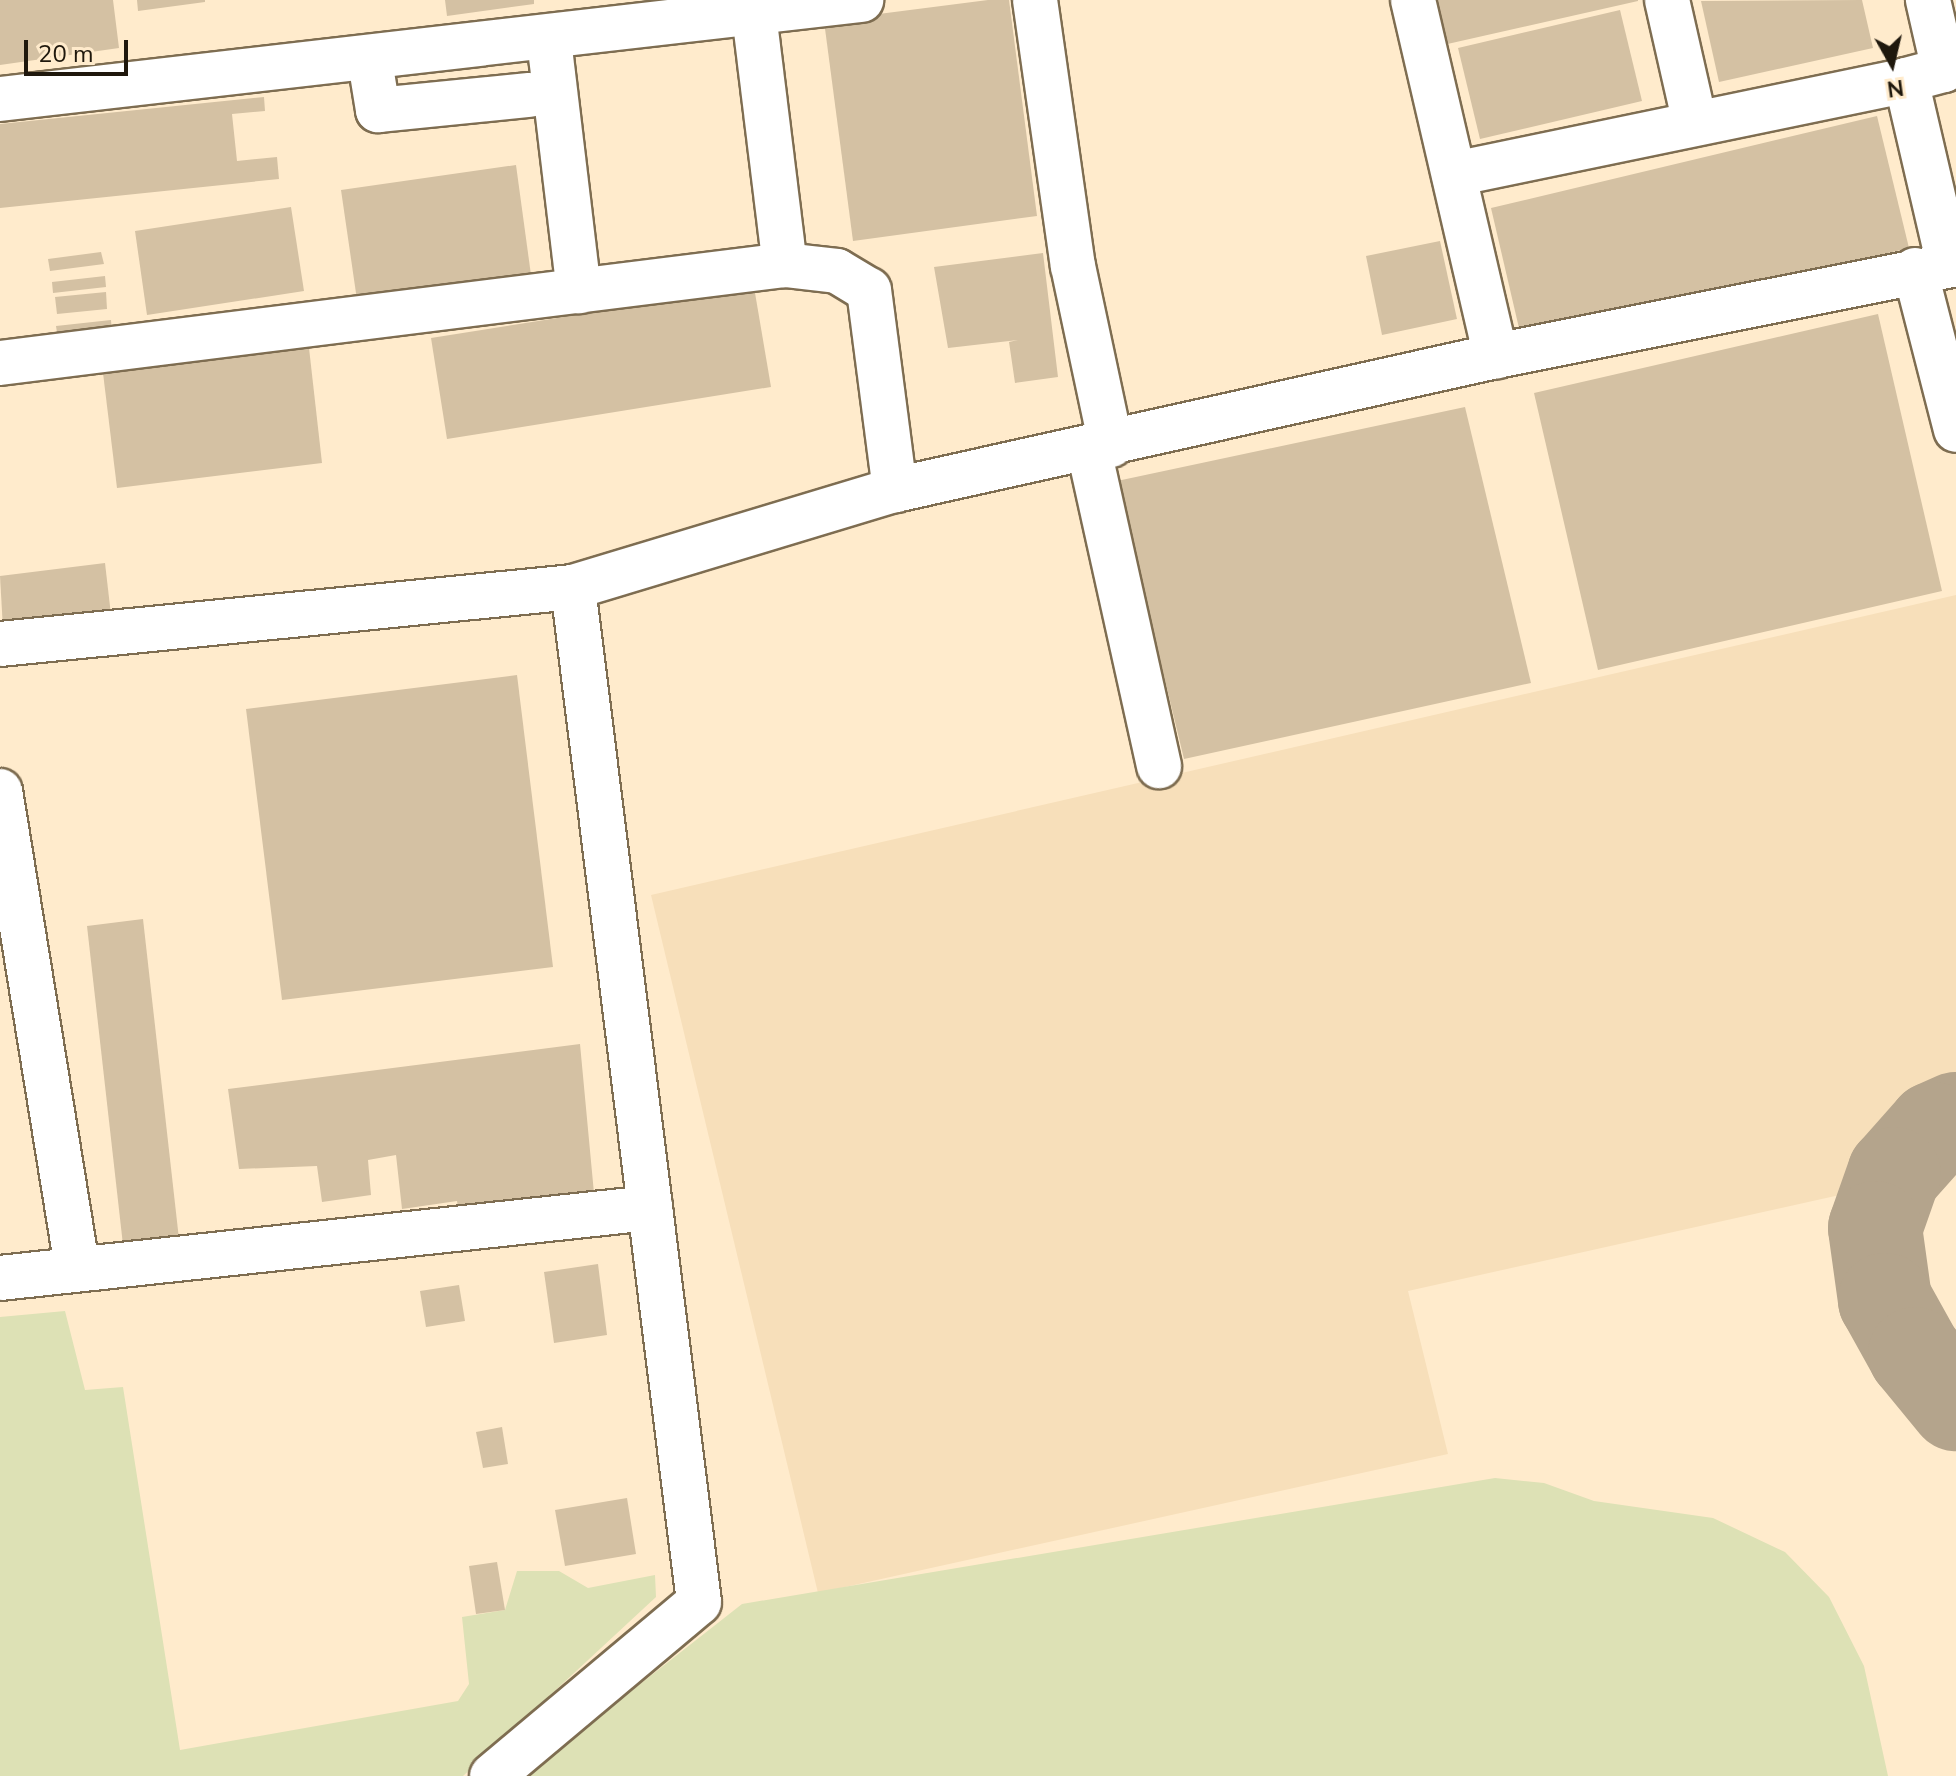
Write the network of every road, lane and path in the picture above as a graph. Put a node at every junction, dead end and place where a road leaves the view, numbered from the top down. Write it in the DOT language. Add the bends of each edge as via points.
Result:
graph roads {
  1 [pos="861,0"];
  2 [pos="1035,0"];
  3 [pos="1413,0"];
  4 [pos="1667,0"];
  5 [pos="1928,0"];
  6 [pos="754,14"];
  7 [pos="549,40"];
  8 [pos="370,61"];
  9 [pos="1906,80"];
  10 [pos="529,95"];
  11 [pos="0,99"];
  12 [pos="1695,123"];
  13 [pos="1454,174"];
  14 [pos="785,265"];
  15 [pos="1940,266"];
  16 [pos="579,291"];
  17 [pos="1496,356"];
  18 [pos="0,363"];
  19 [pos="1956,430"];
  20 [pos="1100,447"];
  21 [pos="895,490"];
  22 [pos="573,587"];
  23 [pos="0,644"];
  24 [pos="1159,766"];
  25 [pos="0,791"];
  26 [pos="650,1208"];
  27 [pos="77,1268"];
  28 [pos="0,1278"];
  29 [pos="492,1776"];
  1 -- 6 [label="street"];
  2 -- 20 [label="street"];
  3 -- 13 [label="street"];
  4 -- 12 [label="street"];
  5 -- 9 [label="street" via="1944,70"];
  6 -- 7 [label="street"];
  6 -- 14 [label="street"];
  7 -- 8 [label="street"];
  7 -- 16 [label="street"];
  8 -- 10 [label="street" via="378,110"];
  8 -- 11 [label="street"];
  9 -- 12 [label="street"];
  9 -- 15 [label="street"];
  12 -- 13 [label="street"];
  13 -- 17 [label="street"];
  14 -- 16 [label="street"];
  14 -- 21 [label="street" via="837,271 869,290"];
  15 -- 17 [label="street" via="1792,301"];
  15 -- 19 [label="street"];
  16 -- 18 [label="street"];
  17 -- 20 [label="street"];
  20 -- 21 [label="street"];
  20 -- 24 [label="street"];
  21 -- 22 [label="street"];
  22 -- 23 [label="street"];
  22 -- 26 [label="street"];
  25 -- 27 [label="street"];
  26 -- 27 [label="street" via="413,1238"];
  26 -- 29 [label="street" via="699,1602"];
  27 -- 28 [label="street"];
}
